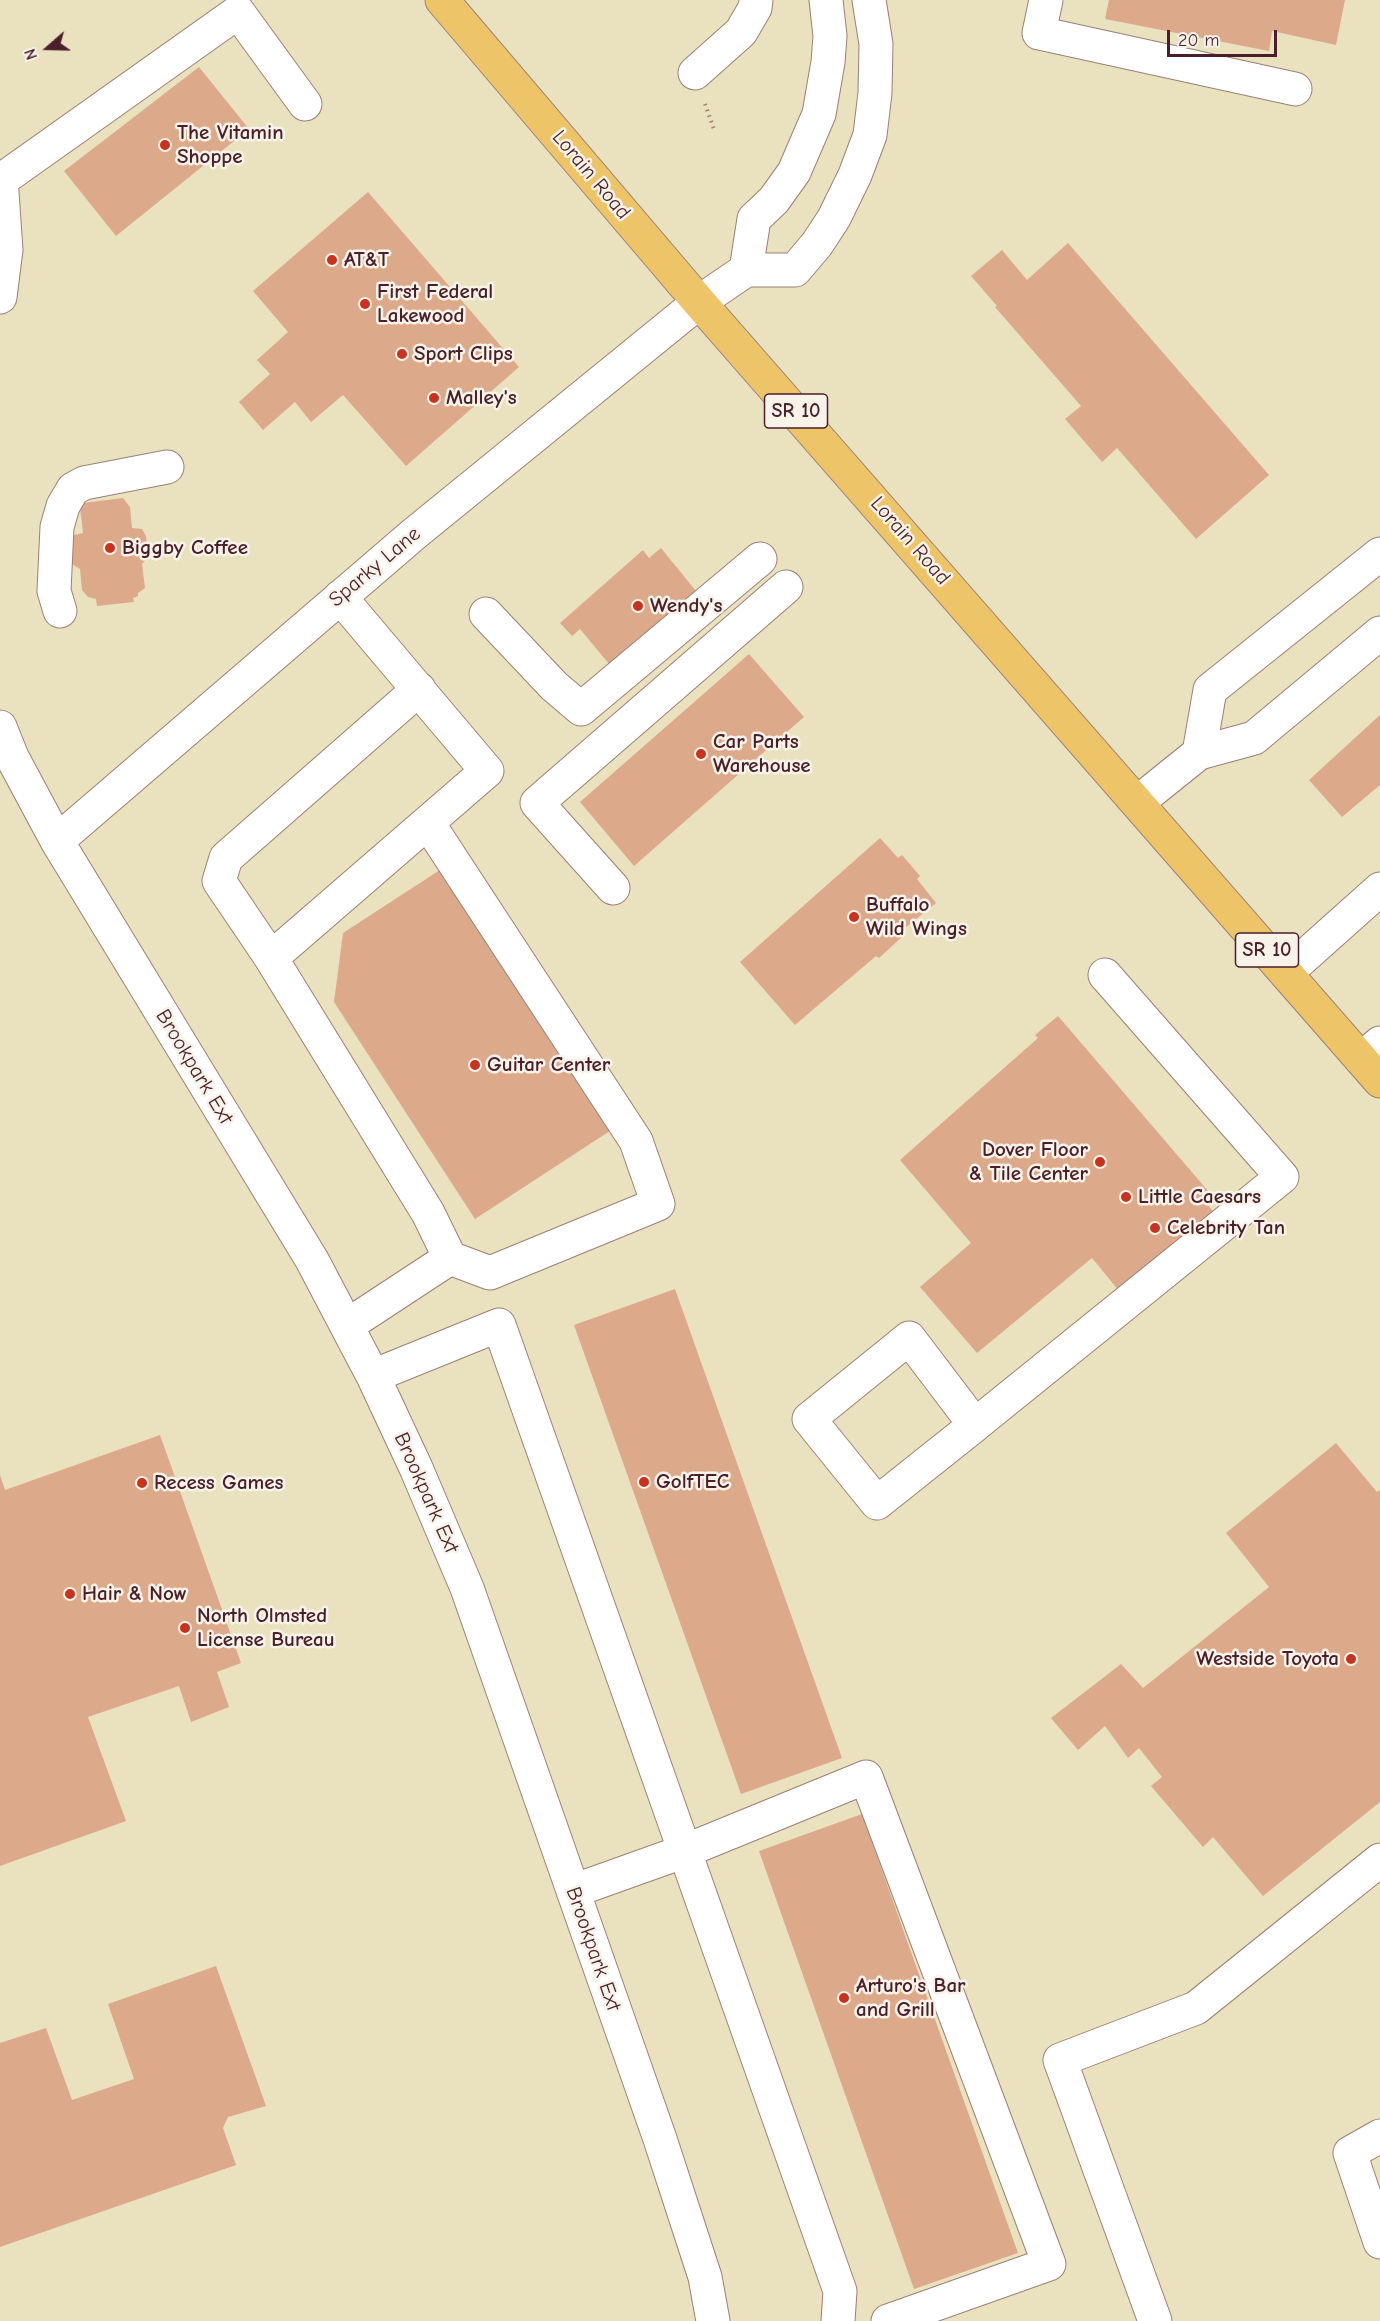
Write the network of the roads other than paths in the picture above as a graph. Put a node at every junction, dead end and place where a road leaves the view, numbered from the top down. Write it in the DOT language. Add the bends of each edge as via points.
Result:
graph roads {
  1 [pos="442,0"];
  2 [pos="756,0"];
  3 [pos="826,0"];
  4 [pos="868,0"];
  5 [pos="1046,0"];
  6 [pos="695,73"];
  7 [pos="1295,89"];
  8 [pos="305,104"];
  9 [pos="0,183"];
  10 [pos="746,270"];
  11 [pos="0,297"];
  12 [pos="699,302"];
  13 [pos="167,467"];
  14 [pos="1380,554"];
  15 [pos="760,559"];
  16 [pos="786,587"];
  17 [pos="340,597"];
  18 [pos="60,611"];
  19 [pos="486,614"];
  20 [pos="1380,633"];
  21 [pos="419,689"];
  22 [pos="0,728"];
  23 [pos="1198,753"];
  24 [pos="1138,802"];
  25 [pos="428,823"];
  26 [pos="57,841"];
  27 [pos="613,888"];
  28 [pos="1380,888"];
  29 [pos="271,958"];
  30 [pos="1286,973"];
  31 [pos="1105,975"];
  32 [pos="1374,1061"];
  33 [pos="450,1258"];
  34 [pos="348,1325"];
  35 [pos="373,1376"];
  36 [pos="975,1425"];
  37 [pos="685,1851"];
  38 [pos="1380,1860"];
  39 [pos="573,1891"];
  40 [pos="1380,2136"];
  41 [pos="1380,2242"];
  42 [pos="713,2321"];
  43 [pos="838,2321"];
  44 [pos="888,2321"];
  45 [pos="1155,2321"];
  1 -- 12 [label="main road, Lorain Road / SR 10"];
  2 -- 6 [label="street" via="741,32"];
  3 -- 10 [label="street" via="830,36 819,114 784,188 754,219"];
  4 -- 10 [label="street" via="876,44 875,93 870,135 855,175 822,236 795,270"];
  5 -- 7 [label="street" via="1039,33"];
  8 -- 9 [label="street" via="238,12"];
  9 -- 11 [label="street" via="6,250"];
  10 -- 12 [label="street, Sparky Lane"];
  12 -- 17 [label="street, Sparky Lane"];
  12 -- 24 [label="main road, Lorain Road / SR 10"];
  13 -- 18 [label="street" via="84,483 73,489 57,527 54,591"];
  14 -- 23 [label="street" via="1210,690"];
  15 -- 19 [label="street" via="581,709"];
  16 -- 27 [label="street" via="537,803"];
  17 -- 21 [label="street"];
  17 -- 26 [label="street, Sparky Lane"];
  20 -- 23 [label="street" via="1254,738"];
  21 -- 25 [label="street" via="487,771"];
  21 -- 29 [label="street" via="222,869"];
  22 -- 26 [label="street, Brookpark Ext"];
  23 -- 24 [label="street"];
  24 -- 30 [label="main road, Lorain Road / SR 10"];
  25 -- 29 [label="street"];
  25 -- 33 [label="street" via="636,1141 658,1204 490,1274"];
  26 -- 34 [label="street, Brookpark Ext"];
  28 -- 30 [label="street"];
  29 -- 33 [label="street" via="428,1213"];
  30 -- 32 [label="main road, Lorain Road / SR 10"];
  31 -- 36 [label="street" via="1282,1177"];
  33 -- 34 [label="street"];
  34 -- 35 [label="street, Brookpark Ext"];
  35 -- 37 [label="street" via="499,1325"];
  35 -- 39 [label="street, Brookpark Ext" via="467,1588"];
  36 -- 36 [label="street" via="909,1338 809,1419 877,1503"];
  37 -- 39 [label="street"];
  37 -- 43 [label="street" via="840,2291"];
  37 -- 44 [label="street" via="866,1777 1049,2264"];
  38 -- 45 [label="street" via="1196,2008 1060,2060"];
  39 -- 42 [label="street, Brookpark Ext" via="688,2220"];
  40 -- 41 [label="street" via="1350,2152"];
}
